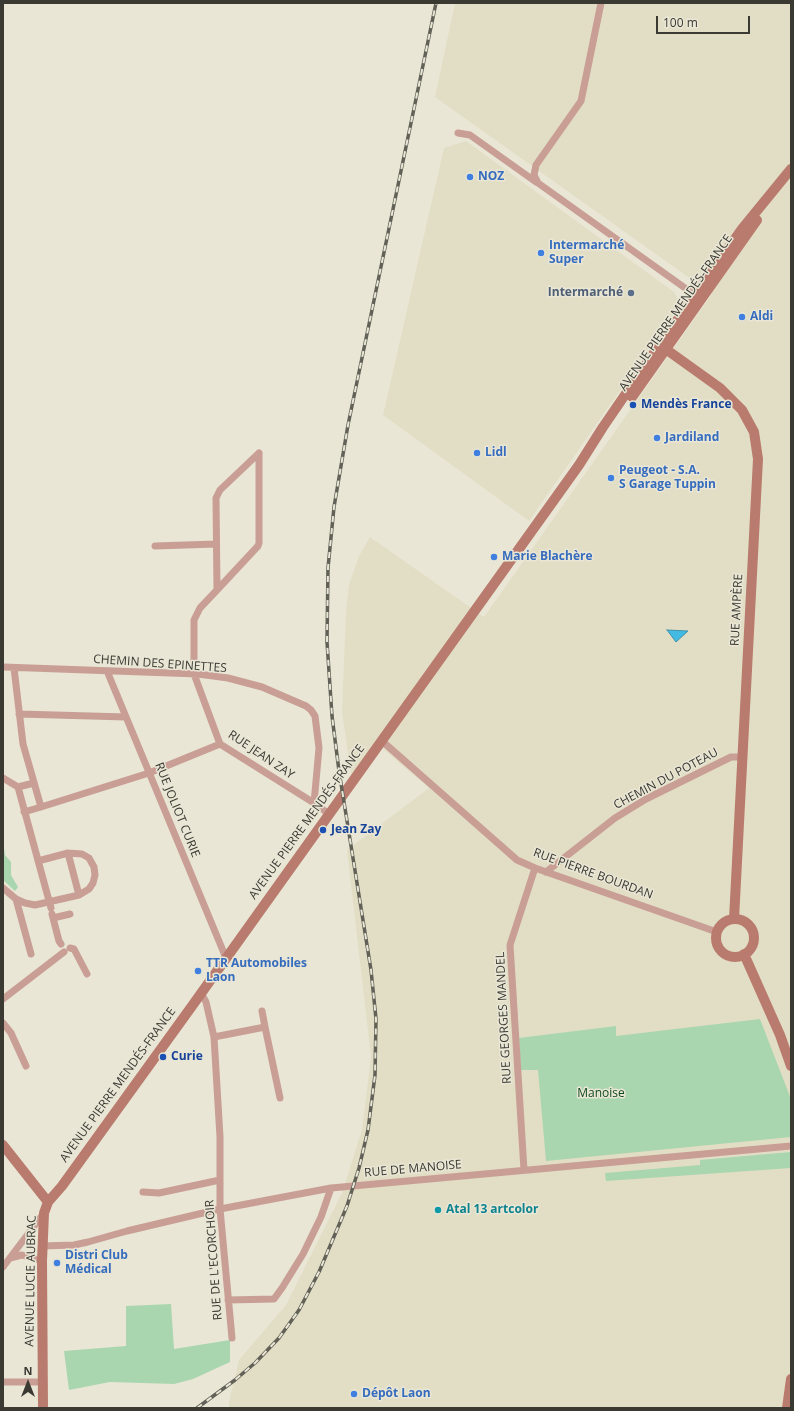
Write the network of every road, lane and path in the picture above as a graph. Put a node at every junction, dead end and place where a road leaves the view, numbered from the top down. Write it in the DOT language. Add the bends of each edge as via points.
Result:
graph roads {
  1 [pos="601,3"];
  2 [pos="458,133"];
  3 [pos="791,169"];
  4 [pos="538,183"];
  5 [pos="698,297"];
  6 [pos="662,349"];
  7 [pos="216,544"];
  8 [pos="155,546"];
  9 [pos="217,590"];
  10 [pos="3,667"];
  11 [pos="14,668"];
  12 [pos="107,671"];
  13 [pos="194,674"];
  14 [pos="19,714"];
  15 [pos="126,717"];
  16 [pos="382,741"];
  17 [pos="220,744"];
  18 [pos="743,757"];
  19 [pos="149,773"];
  20 [pos="3,778"];
  21 [pos="34,783"];
  22 [pos="18,787"];
  23 [pos="314,803"];
  24 [pos="42,807"];
  25 [pos="24,812"];
  26 [pos="329,814"];
  27 [pos="68,853"];
  28 [pos="38,861"];
  29 [pos="535,868"];
  30 [pos="546,872"];
  31 [pos="3,888"];
  32 [pos="79,895"];
  33 [pos="16,899"];
  34 [pos="52,910"];
  35 [pos="70,914"];
  36 [pos="734,919"];
  37 [pos="717,932"];
  38 [pos="67,950"];
  39 [pos="31,954"];
  40 [pos="744,954"];
  41 [pos="226,958"];
  42 [pos="87,974"];
  43 [pos="201,993"];
  44 [pos="3,999"];
  45 [pos="262,1011"];
  46 [pos="3,1023"];
  47 [pos="265,1027"];
  48 [pos="214,1037"];
  49 [pos="26,1066"];
  50 [pos="791,1066"];
  51 [pos="280,1098"];
  52 [pos="3,1145"];
  53 [pos="791,1146"];
  54 [pos="524,1170"];
  55 [pos="220,1180"];
  56 [pos="331,1188"];
  57 [pos="144,1192"];
  58 [pos="48,1202"];
  59 [pos="220,1209"];
  60 [pos="44,1213"];
  61 [pos="42,1246"];
  62 [pos="10,1258"];
  63 [pos="42,1261"];
  64 [pos="3,1267"];
  65 [pos="228,1300"];
  66 [pos="232,1338"];
  67 [pos="791,1379"];
  68 [pos="3,1382"];
  69 [pos="43,1382"];
  70 [pos="43,1408"];
  71 [pos="787,1408"];
  1 -- 4 [label="street" via="581,101 536,165 534,174"];
  2 -- 4 [label="street" via="470,135"];
  3 -- 5 [label="main road, AVENUE PIERRE MENDÉS-FRANCE" via="749,232"];
  4 -- 5 [label="street"];
  5 -- 6 [label="main road, AVENUE PIERRE MENDÉS-FRANCE"];
  6 -- 16 [label="main road, AVENUE PIERRE MENDÉS-FRANCE" via="608,430 579,465"];
  6 -- 18 [label="main road, RUE AMPÈRE" via="720,388 742,410 754,432 758,459"];
  7 -- 8 [label="street"];
  7 -- 9 [label="street"];
  7 -- 9 [label="street" via="217,495 259,453 259,543"];
  9 -- 13 [label="street" via="200,608 194,620"];
  10 -- 11 [label="street, CHEMIN DES EPINETTES"];
  11 -- 12 [label="street, CHEMIN DES EPINETTES"];
  11 -- 14 [label="street"];
  12 -- 13 [label="street, CHEMIN DES EPINETTES"];
  12 -- 15 [label="street, RUE JOLIOT CURIE"];
  13 -- 17 [label="street, RUE JEAN ZAY"];
  13 -- 23 [label="street, CHEMIN DES EPINETTES" via="262,686 312,710 319,748"];
  14 -- 15 [label="street"];
  14 -- 21 [label="street" via="23,744"];
  15 -- 19 [label="street, RUE JOLIOT CURIE"];
  16 -- 26 [label="main road, AVENUE PIERRE MENDÉS-FRANCE"];
  16 -- 29 [label="street, RUE PIERRE BOURDAN" via="517,860"];
  17 -- 19 [label="street"];
  17 -- 23 [label="street, RUE JEAN ZAY"];
  18 -- 30 [label="street, CHEMIN DU POTEAU" via="731,757 646,799 615,818"];
  18 -- 36 [label="main road, RUE AMPÈRE"];
  19 -- 24 [label="street"];
  19 -- 41 [label="street, RUE JOLIOT CURIE"];
  20 -- 22 [label="street"];
  21 -- 22 [label="street"];
  21 -- 24 [label="street"];
  22 -- 25 [label="street"];
  23 -- 26 [label="street, RUE JEAN ZAY"];
  24 -- 25 [label="street"];
  25 -- 28 [label="street"];
  26 -- 41 [label="main road, AVENUE PIERRE MENDÉS-FRANCE"];
  27 -- 28 [label="street"];
  27 -- 32 [label="street"];
  27 -- 32 [label="street" via="85,856 94,867 95,875 91,886"];
  28 -- 34 [label="street"];
  29 -- 30 [label="street, RUE PIERRE BOURDAN"];
  29 -- 54 [label="street, RUE GEORGES MANDEL" via="510,945"];
  30 -- 37 [label="street, RUE PIERRE BOURDAN"];
  31 -- 33 [label="street"];
  32 -- 34 [label="street"];
  33 -- 34 [label="street" via="40,904"];
  33 -- 39 [label="street"];
  34 -- 35 [label="street"];
  34 -- 38 [label="street" via="60,949"];
  36 -- 37 [label="main road" via="724,922"];
  36 -- 40 [label="main road" via="746,922 754,934 750,950"];
  37 -- 40 [label="main road" via="717,944 723,953 734,957"];
  38 -- 42 [label="street" via="74,949"];
  38 -- 44 [label="street"];
  40 -- 50 [label="main road"];
  41 -- 43 [label="main road, AVENUE PIERRE MENDÉS-FRANCE"];
  43 -- 48 [label="street, RUE DE L'ECORCHOIR" via="206,1002"];
  43 -- 58 [label="main road, AVENUE PIERRE MENDÉS-FRANCE"];
  45 -- 47 [label="street"];
  46 -- 49 [label="street" via="11,1032"];
  47 -- 48 [label="street"];
  47 -- 51 [label="street"];
  48 -- 55 [label="street, RUE DE L'ECORCHOIR"];
  52 -- 58 [label="main road"];
  53 -- 54 [label="street, RUE DE MANOISE"];
  54 -- 56 [label="street, RUE DE MANOISE"];
  55 -- 57 [label="street, RUE DE L'ECORCHOIR" via="153,1194"];
  55 -- 59 [label="street, RUE DE L'ECORCHOIR"];
  56 -- 59 [label="street, RUE DE MANOISE"];
  56 -- 65 [label="street" via="321,1217 303,1254 274,1299"];
  58 -- 60 [label="main road, AVENUE LUCIE AUBRAC"];
  59 -- 61 [label="street, RUE DE MANOISE" via="74,1245"];
  59 -- 65 [label="street, RUE DE L'ECORCHOIR"];
  60 -- 61 [label="main road, AVENUE LUCIE AUBRAC"];
  60 -- 62 [label="street"];
  61 -- 63 [label="main road, AVENUE LUCIE AUBRAC"];
  62 -- 63 [label="street" via="22,1255"];
  62 -- 64 [label="street"];
  63 -- 69 [label="main road, AVENUE LUCIE AUBRAC"];
  65 -- 66 [label="street, RUE DE L'ECORCHOIR"];
  67 -- 71 [label="main road"];
  68 -- 69 [label="street"];
  69 -- 70 [label="main road, AVENUE LUCIE AUBRAC"];
}
